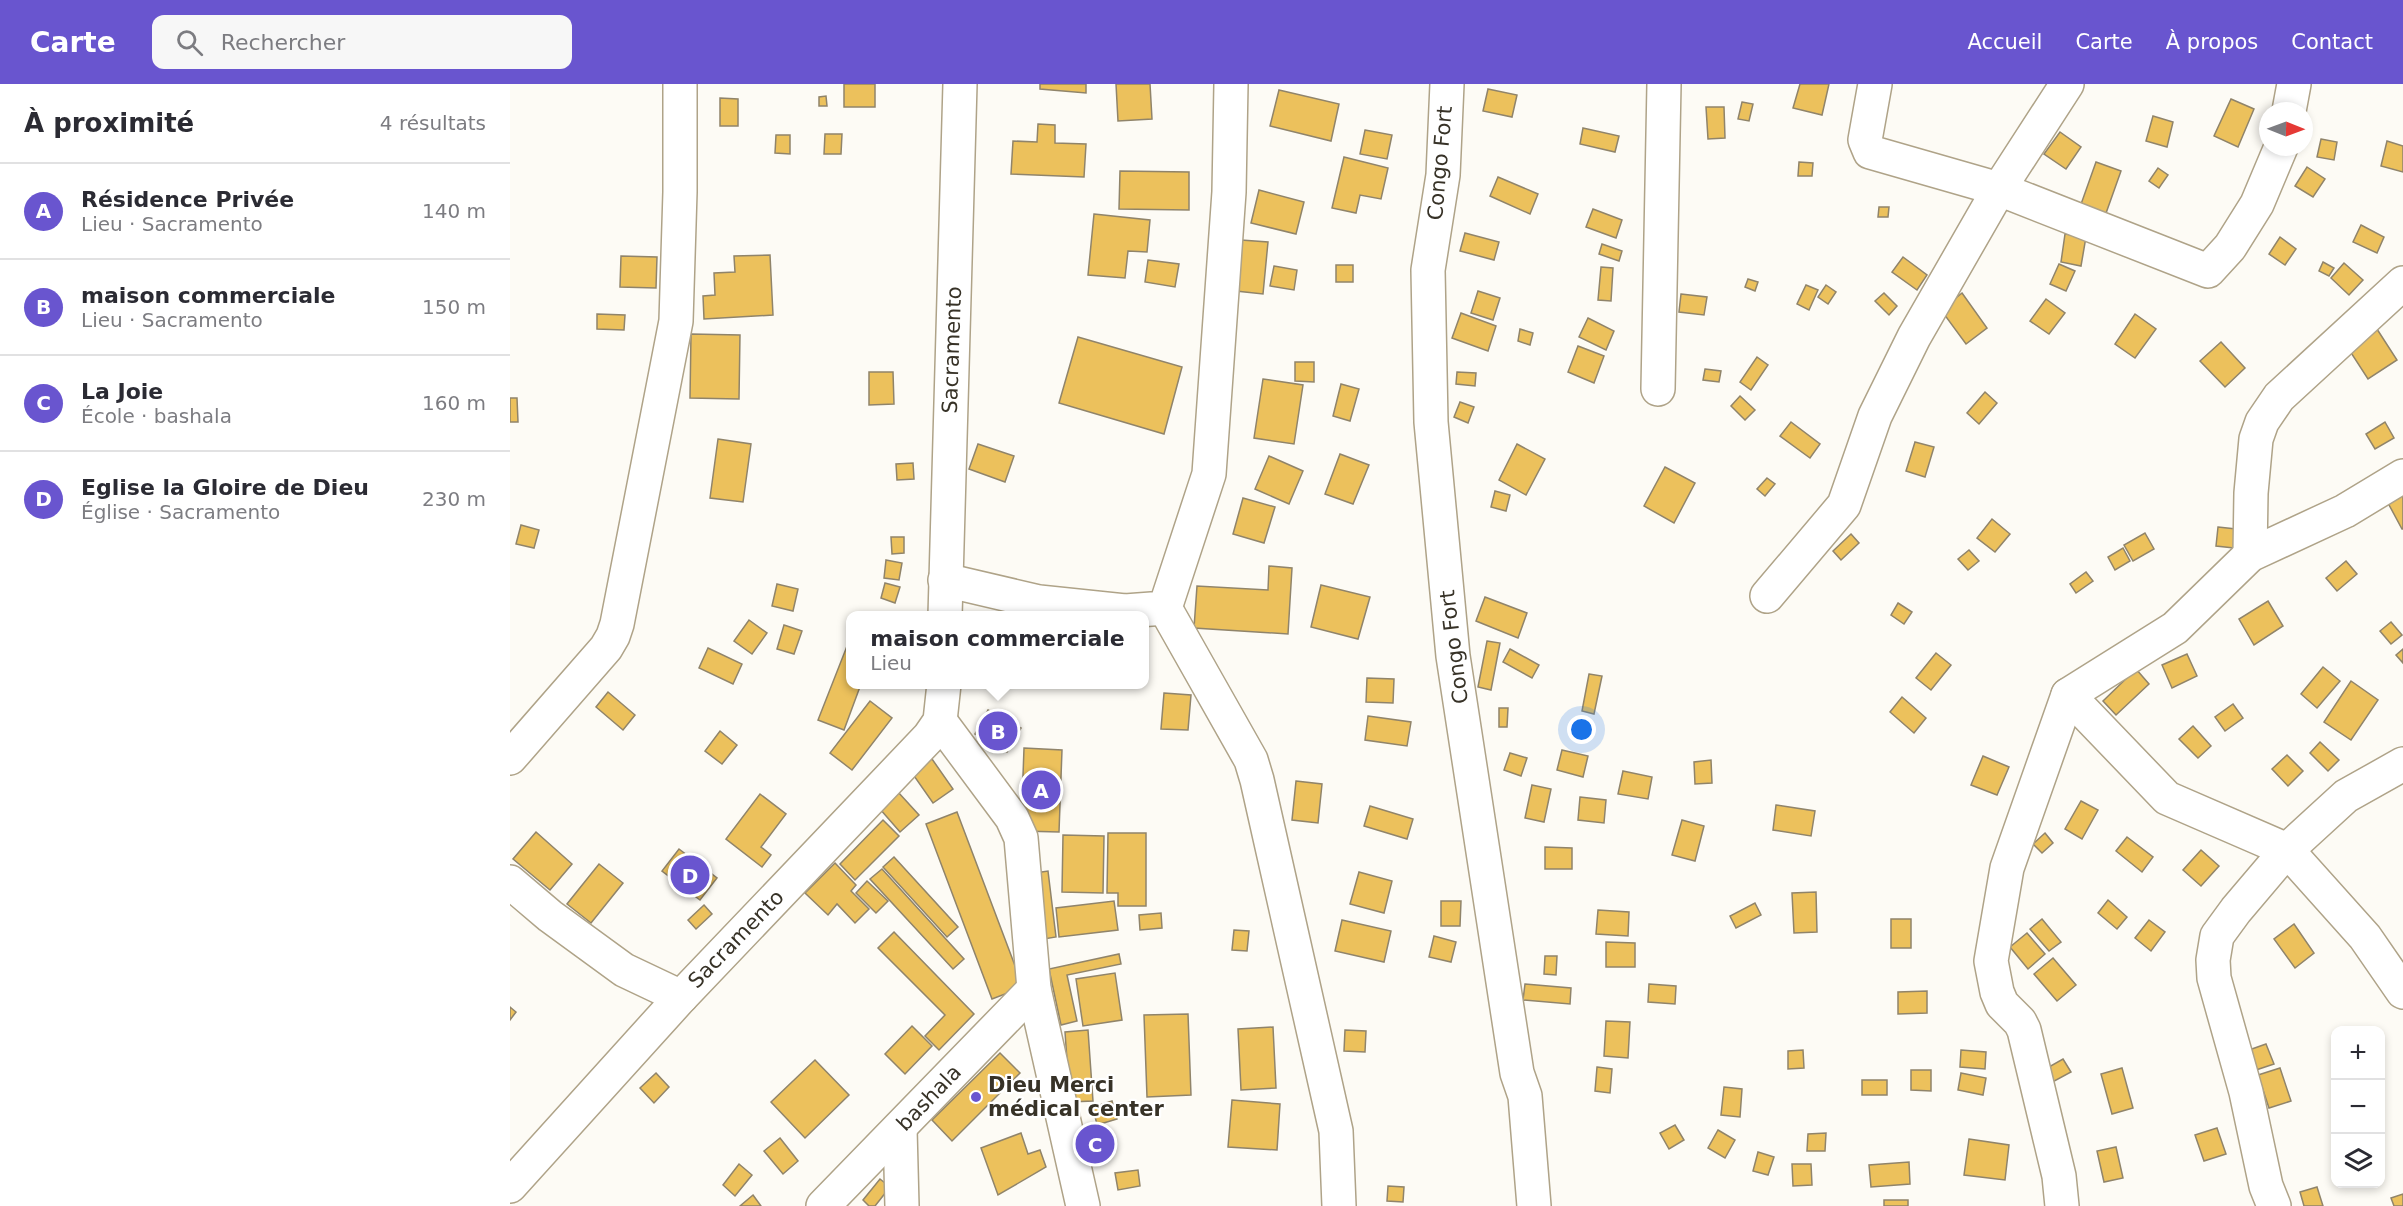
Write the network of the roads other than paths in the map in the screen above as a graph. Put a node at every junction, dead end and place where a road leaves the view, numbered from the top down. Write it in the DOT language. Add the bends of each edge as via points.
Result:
graph roads {
  1 [pos="680,84"];
  2 [pos="960,84"];
  3 [pos="1231,84"];
  4 [pos="1447,84"];
  5 [pos="1664,84"];
  6 [pos="1875,84"];
  7 [pos="2067,84"];
  8 [pos="2294,84"];
  9 [pos="2291,102"];
  10 [pos="2277,156"];
  11 [pos="1999,189"];
  12 [pos="2403,283"];
  13 [pos="1658,389"];
  14 [pos="2403,476"];
  15 [pos="2250,555"];
  16 [pos="945,580"];
  17 [pos="1767,596"];
  18 [pos="1165,608"];
  19 [pos="945,611"];
  20 [pos="943,689"];
  21 [pos="2068,695"];
  22 [pos="940,721"];
  23 [pos="510,758"];
  24 [pos="2403,764"];
  25 [pos="2287,850"];
  26 [pos="510,882"];
  27 [pos="1034,989"];
  28 [pos="2403,992"];
  29 [pos="681,997"];
  30 [pos="900,1129"];
  31 [pos="510,1186"];
  32 [pos="823,1206"];
  33 [pos="902,1206"];
  34 [pos="1083,1206"];
  35 [pos="1339,1206"];
  36 [pos="1534,1206"];
  37 [pos="2062,1206"];
  38 [pos="2274,1206"];
  1 -- 23 [label="street" via="676,321 617,624 606,648"];
  2 -- 16 [label="street, Sacramento"];
  3 -- 18 [label="street" via="1229,192 1209,474"];
  4 -- 36 [label="street, Congo Fort" via="1443,175 1428,270 1431,422 1453,656 1517,1073 1525,1096"];
  5 -- 13 [label="street"];
  6 -- 11 [label="street" via="1865,140 1870,152"];
  7 -- 11 [label="street"];
  8 -- 9 [label="street"];
  10 -- 11 [label="street" via="2257,204 2230,247 2208,272"];
  11 -- 17 [label="street" via="1909,347 1875,416 1844,505"];
  12 -- 15 [label="street" via="2279,397 2262,422 2256,440 2251,493"];
  14 -- 15 [label="street" via="2345,511"];
  15 -- 21 [label="street" via="2175,627"];
  16 -- 18 [label="street" via="1039,602 1125,611"];
  16 -- 19 [label="street, Sacramento"];
  18 -- 35 [label="street" via="1251,760 1257,780 1336,1131"];
  20 -- 22 [label="street"];
  21 -- 25 [label="street" via="2167,798"];
  21 -- 37 [label="street" via="2007,868 1991,961 2002,1004 2024,1030 2059,1176"];
  22 -- 27 [label="street" via="1018,829"];
  22 -- 29 [label="street, Sacramento"];
  24 -- 25 [label="street" via="2346,796"];
  25 -- 28 [label="street" via="2365,937"];
  25 -- 38 [label="street" via="2217,936 2213,960 2214,978"];
  26 -- 29 [label="street" via="624,970"];
  27 -- 30 [label="street, bashala"];
  27 -- 34 [label="street"];
  29 -- 31 [label="street, Sacramento"];
  30 -- 32 [label="street, bashala"];
  30 -- 33 [label="street"];
}
